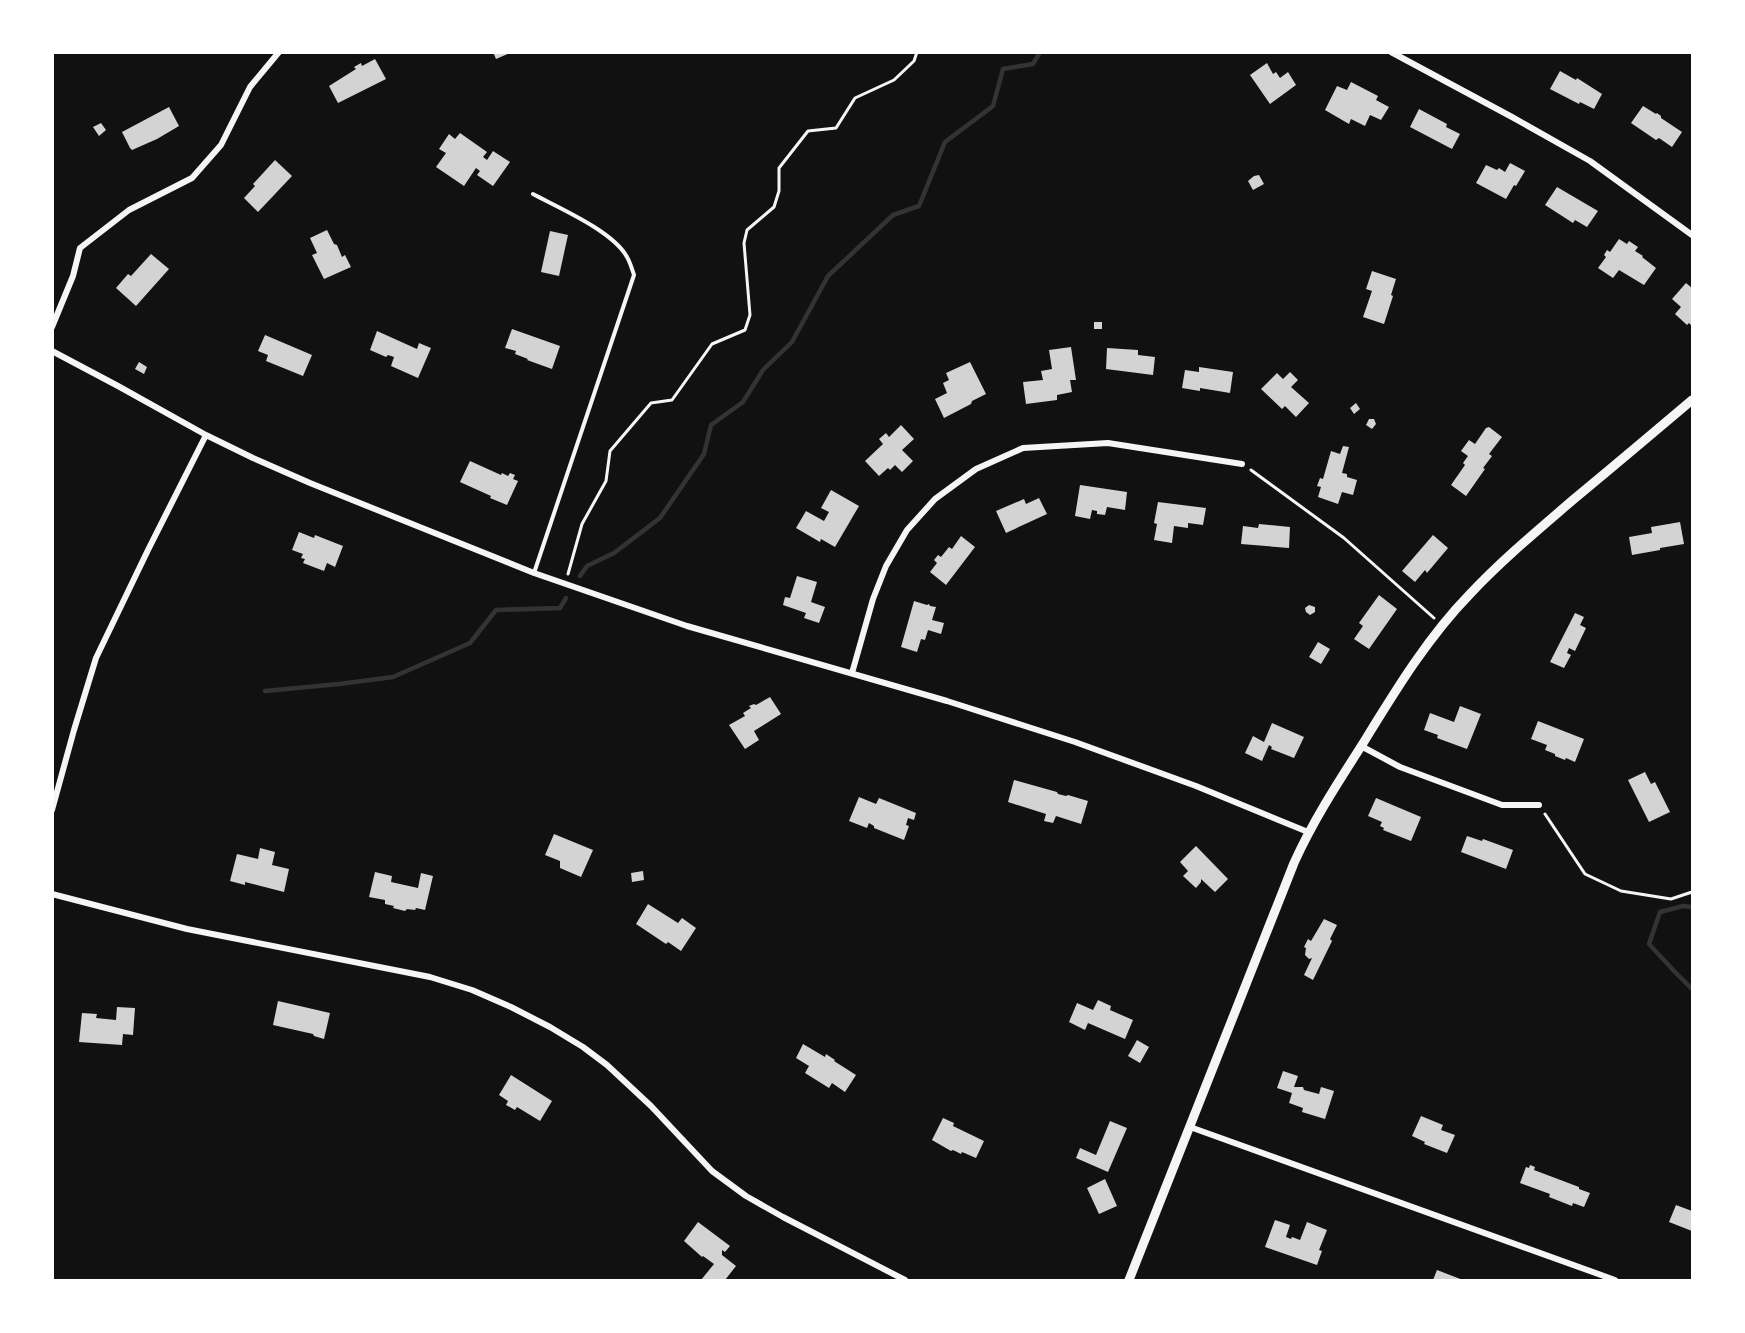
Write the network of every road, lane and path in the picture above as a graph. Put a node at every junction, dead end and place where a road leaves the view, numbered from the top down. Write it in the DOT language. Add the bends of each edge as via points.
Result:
graph roads {
  1 [pos="279,52"];
  2 [pos="917,52"];
  3 [pos="1391,52"];
  4 [pos="533,194"];
  5 [pos="1692,235"];
  6 [pos="52,327"];
  7 [pos="52,351"];
  8 [pos="1692,400"];
  9 [pos="206,435"];
  10 [pos="1242,464"];
  11 [pos="534,573"];
  12 [pos="564,584"];
  13 [pos="1443,626"];
  14 [pos="852,673"];
  15 [pos="1361,746"];
  16 [pos="1539,805"];
  17 [pos="52,810"];
  18 [pos="1308,832"];
  19 [pos="1692,892"];
  20 [pos="52,894"];
  21 [pos="1190,1127"];
  22 [pos="905,1281"];
  23 [pos="1129,1281"];
  24 [pos="1615,1281"];
  1 -- 6 [label="street" via="250,87 221,145 192,178 129,210 80,248"];
  2 -- 12 [label="path" via="914,62 894,80 855,98 836,128 808,131 779,168 774,207 747,230 744,243 750,315 745,330 712,344 672,400 651,403 610,451 606,481 582,524"];
  3 -- 5 [label="street" via="1590,161"];
  4 -- 11 [label="lane" via="611,238 627,256 634,275"];
  7 -- 9 [label="street"];
  8 -- 13 [label="street" via="1517,548"];
  9 -- 11 [label="street" via="309,483"];
  9 -- 17 [label="street" via="96,658"];
  10 -- 13 [label="path" via="1344,538"];
  10 -- 14 [label="street" via="1108,443 1023,448 976,469 935,499 908,530 886,566"];
  11 -- 12 [label="street"];
  12 -- 14 [label="street" via="687,626"];
  13 -- 15 [label="street"];
  14 -- 18 [label="street" via="1129,761"];
  15 -- 16 [label="street" via="1400,767 1502,805"];
  15 -- 18 [label="street"];
  16 -- 19 [label="path" via="1585,874 1621,891 1671,899"];
  18 -- 21 [label="street"];
  20 -- 22 [label="street" via="187,929 430,978 511,1007 550,1026 607,1065 712,1171 746,1196"];
  21 -- 23 [label="street"];
  21 -- 24 [label="street"];
}
